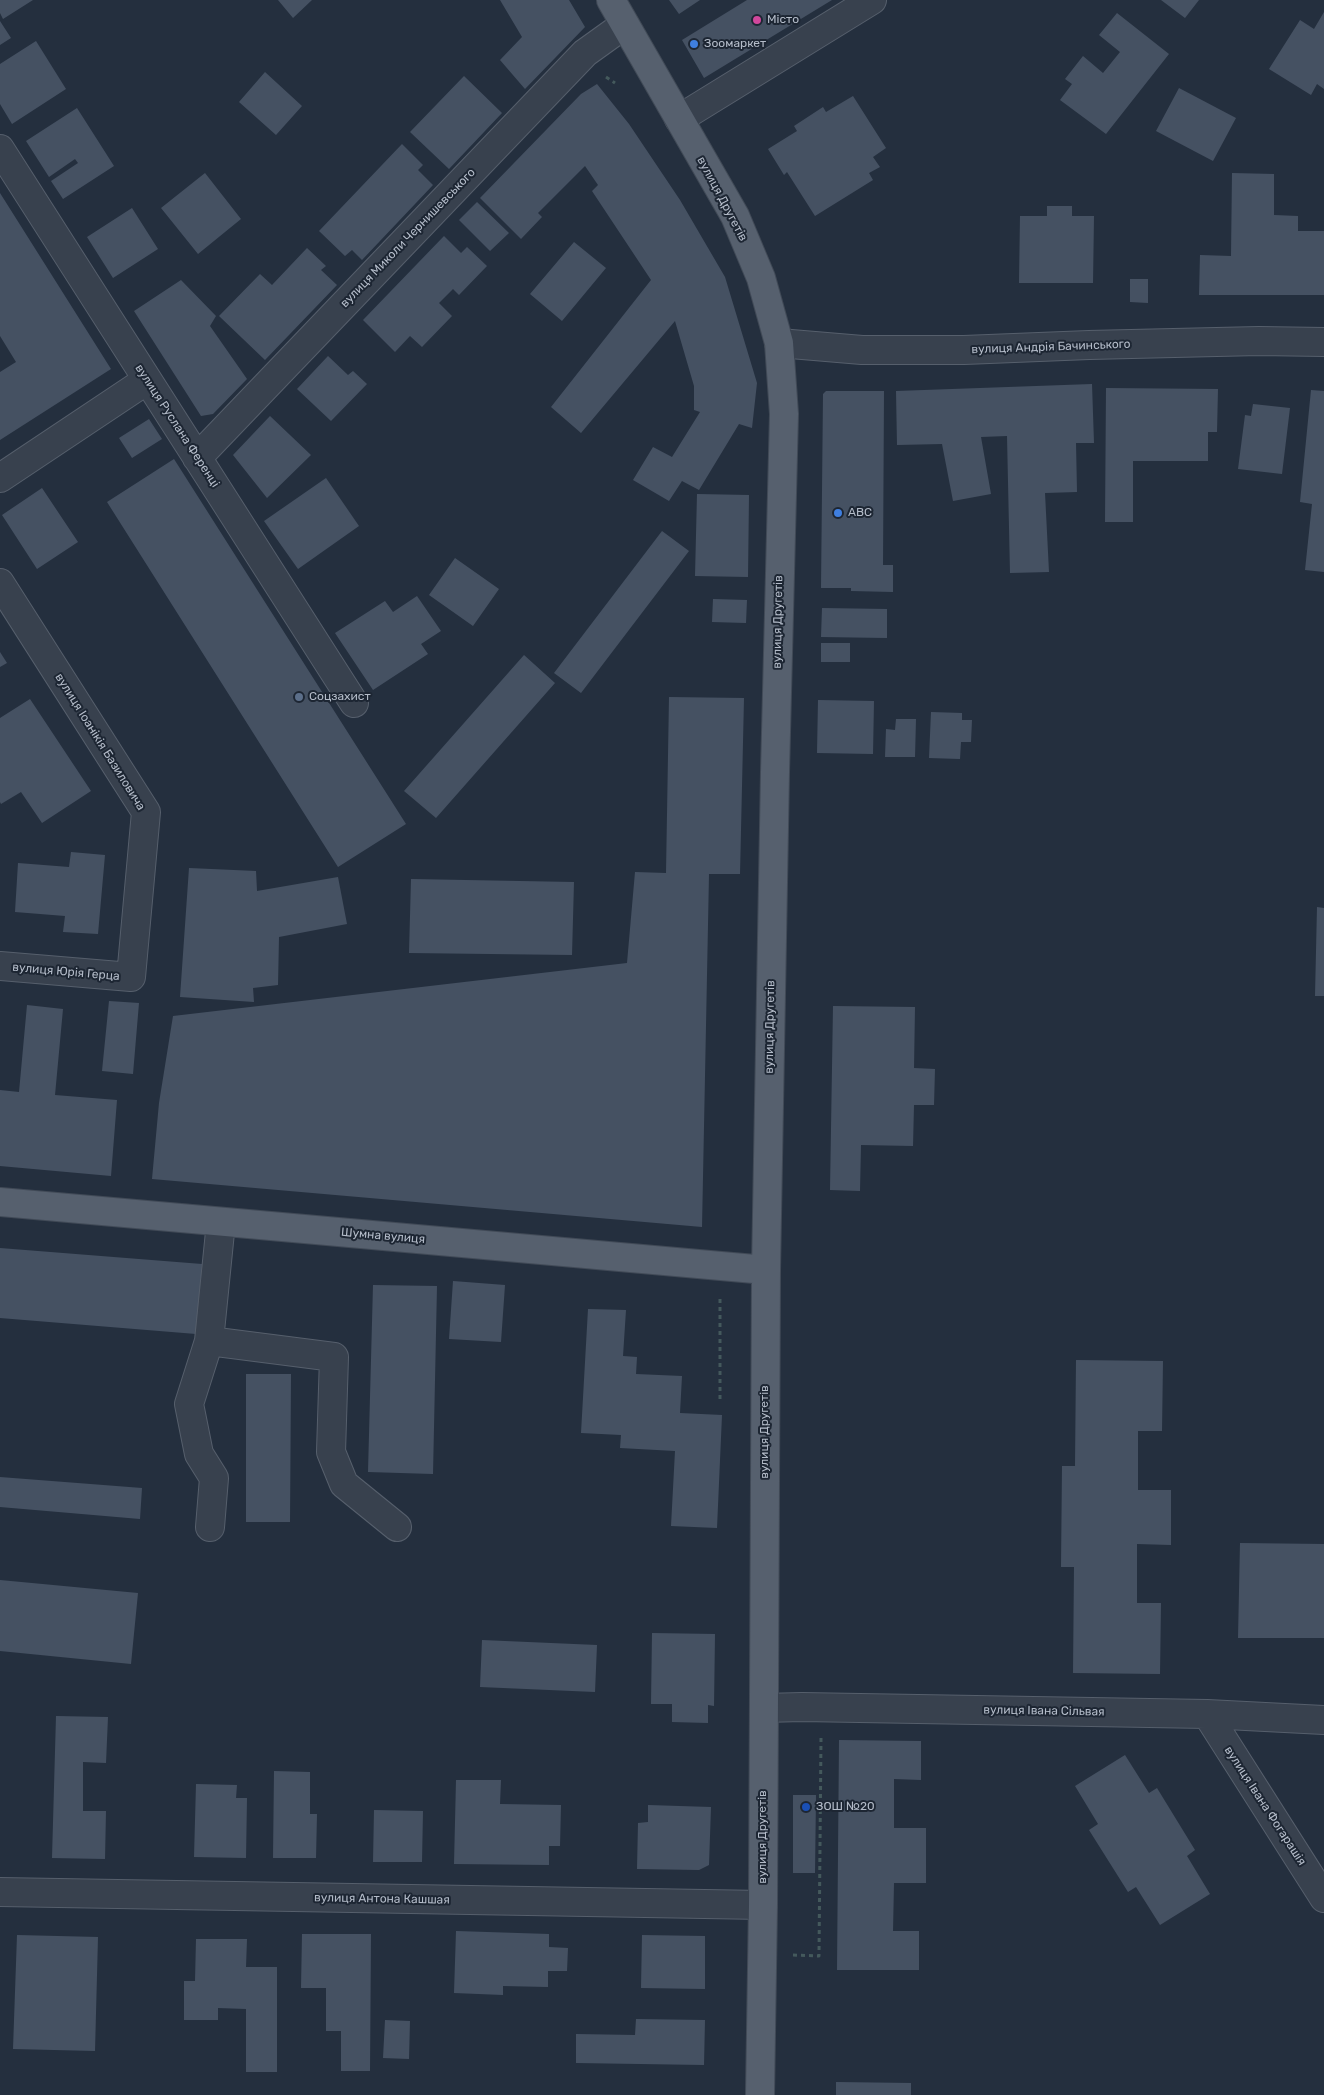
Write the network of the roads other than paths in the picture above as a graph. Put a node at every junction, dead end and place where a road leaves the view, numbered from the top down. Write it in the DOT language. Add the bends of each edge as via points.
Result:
graph roads {
  1 [pos="610,0"];
  2 [pos="872,0"];
  3 [pos="624,25"];
  4 [pos="679,119"];
  5 [pos="0,149"];
  6 [pos="1324,342"];
  7 [pos="779,343"];
  8 [pos="147,380"];
  9 [pos="197,458"];
  10 [pos="0,478"];
  11 [pos="0,583"];
  12 [pos="354,703"];
  13 [pos="0,966"];
  14 [pos="131,977"];
  15 [pos="0,1202"];
  16 [pos="220,1222"];
  17 [pos="766,1270"];
  18 [pos="208,1341"];
  19 [pos="210,1527"];
  20 [pos="397,1527"];
  21 [pos="764,1708"];
  22 [pos="1207,1714"];
  23 [pos="1324,1720"];
  24 [pos="0,1892"];
  25 [pos="1324,1898"];
  26 [pos="763,1905"];
  27 [pos="760,2095"];
  1 -- 3 [label="main road, вулиця Другетів"];
  2 -- 4 [label="street"];
  3 -- 4 [label="main road, вулиця Другетів"];
  3 -- 9 [label="street, вулиця Миколи Чернишевського" via="585,53"];
  4 -- 7 [label="main road, вулиця Другетів" via="734,216 761,278"];
  5 -- 8 [label="street, вулиця Руслана Ференці"];
  6 -- 7 [label="street, вулиця Андрія Бачинського" via="1098,344 964,350 862,350"];
  7 -- 17 [label="main road, вулиця Другетів" via="784,414"];
  8 -- 9 [label="street, вулиця Руслана Ференці"];
  8 -- 10 [label="street"];
  9 -- 12 [label="street, вулиця Руслана Ференці"];
  11 -- 14 [label="street, вулиця Іоанікія Базиловича" via="146,812"];
  13 -- 14 [label="street, вулиця Юрія Герца"];
  15 -- 16 [label="main road, Шумна вулиця"];
  16 -- 17 [label="main road, Шумна вулиця"];
  16 -- 18 [label="street"];
  17 -- 21 [label="main road, вулиця Другетів"];
  18 -- 19 [label="street" via="189,1404 199,1454 214,1478"];
  18 -- 20 [label="street" via="334,1356 332,1452 344,1484"];
  21 -- 22 [label="street, вулиця Івана Сільвая" via="802,1706"];
  21 -- 26 [label="main road, вулиця Другетів"];
  22 -- 23 [label="street, вулиця Івана Сільвая"];
  22 -- 25 [label="street, вулиця Івана Фогарашія"];
  24 -- 26 [label="street, вулиця Антона Кашшая"];
  26 -- 27 [label="main road, вулиця Другетів"];
}
